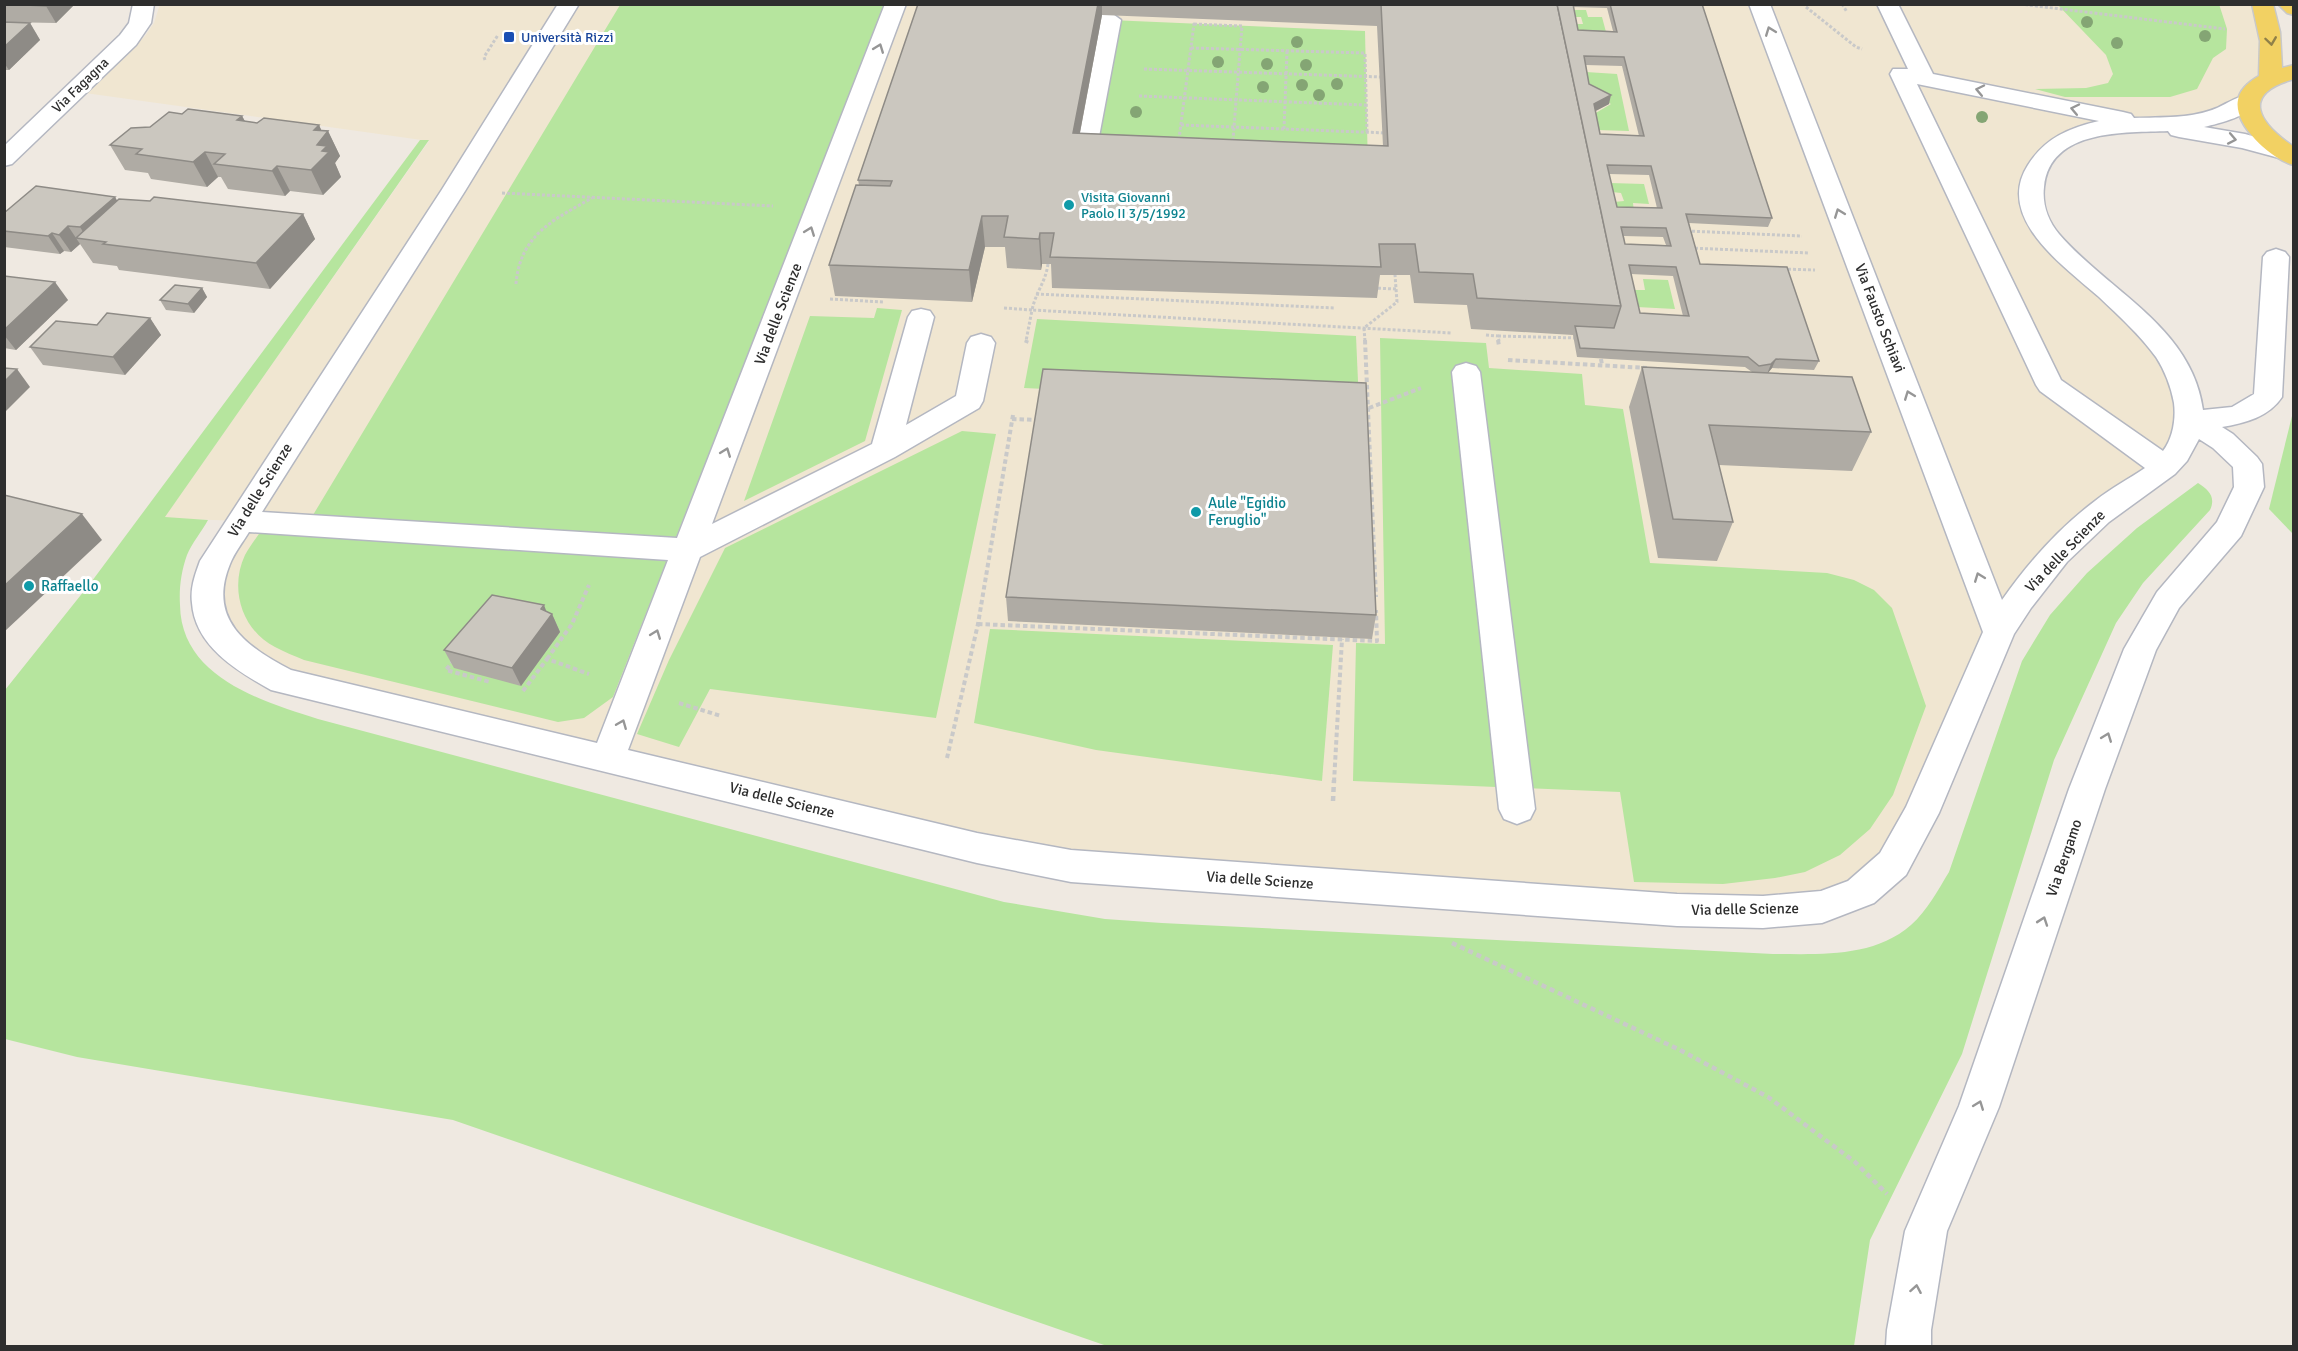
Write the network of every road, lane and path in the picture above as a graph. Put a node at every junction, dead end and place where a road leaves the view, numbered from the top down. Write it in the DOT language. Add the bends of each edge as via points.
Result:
graph roads {
  1 [pos="569,4"];
  2 [pos="896,4"];
  3 [pos="1760,4"];
  4 [pos="1887,4"];
  5 [pos="2020,4"];
  6 [pos="2262,4"];
  7 [pos="2288,4"];
  8 [pos="144,6"];
  9 [pos="2294,9"];
  10 [pos="1099,13"];
  11 [pos="1220,20"];
  12 [pos="1219,25"];
  13 [pos="2234,30"];
  14 [pos="1191,48"];
  15 [pos="1240,50"];
  16 [pos="1287,51"];
  17 [pos="1101,68"];
  18 [pos="1188,71"];
  19 [pos="1239,72"];
  20 [pos="2294,72"];
  21 [pos="1286,74"];
  22 [pos="1366,76"];
  23 [pos="1386,77"];
  24 [pos="1924,78"];
  25 [pos="2270,78"];
  26 [pos="1096,95"];
  27 [pos="1185,98"];
  28 [pos="1236,100"];
  29 [pos="2248,101"];
  30 [pos="1285,102"];
  31 [pos="1366,105"];
  32 [pos="1181,125"];
  33 [pos="2153,126"];
  34 [pos="1234,127"];
  35 [pos="1284,129"];
  36 [pos="1367,132"];
  37 [pos="1390,133"];
  38 [pos="2288,155"];
  39 [pos="4,159"];
  40 [pos="1205,163"];
  41 [pos="1068,168"];
  42 [pos="1205,170"];
  43 [pos="498,193"];
  44 [pos="592,197"];
  45 [pos="818,208"];
  46 [pos="1685,231"];
  47 [pos="1809,236"];
  48 [pos="1680,248"];
  49 [pos="1815,253"];
  50 [pos="2276,257"];
  51 [pos="1048,264"];
  52 [pos="1775,269"];
  53 [pos="1822,271"];
  54 [pos="1395,275"];
  55 [pos="516,284"];
  56 [pos="1373,288"];
  57 [pos="1396,289"];
  58 [pos="1035,294"];
  59 [pos="1334,308"];
  60 [pos="921,317"];
  61 [pos="1364,328"];
  62 [pos="1453,333"];
  63 [pos="1475,334"];
  64 [pos="1498,336"];
  65 [pos="1586,339"];
  66 [pos="981,343"];
  67 [pos="1499,348"];
  68 [pos="1500,359"];
  69 [pos="1601,359"];
  70 [pos="1602,365"];
  71 [pos="1653,369"];
  72 [pos="1466,372"];
  73 [pos="1014,410"];
  74 [pos="1012,419"];
  75 [pos="2190,420"];
  76 [pos="1041,421"];
  77 [pos="1364,437"];
  78 [pos="1370,437"];
  79 [pos="885,450"];
  80 [pos="2165,467"];
  81 [pos="240,521"];
  82 [pos="606,544"];
  83 [pos="688,550"];
  84 [pos="978,624"];
  85 [pos="2000,632"];
  86 [pos="1342,639"];
  87 [pos="459,654"];
  88 [pos="547,660"];
  89 [pos="502,685"];
  90 [pos="513,688"];
  91 [pos="636,689"];
  92 [pos="721,716"];
  93 [pos="608,758"];
  94 [pos="947,758"];
  95 [pos="1333,801"];
  96 [pos="1517,809"];
  97 [pos="1446,940"];
  98 [pos="1926,1231"];
  99 [pos="1909,1347"];
  1 -- 81 [label="street, Via delle Scienze"];
  45 -- 2 [label="street, Via delle Scienze, one-way"];
  85 -- 3 [label="street, Via Fausto Schiavi, one-way"];
  4 -- 24 [label="street"];
  5 -- 13 [label="path"];
  6 -- 25 [label="main road, one-way" via="2273,50"];
  7 -- 9 [label="main road"];
  8 -- 39 [label="street, Via Fagagna" via="140,23 128,39"];
  10 -- 17 [label="street" via="1110,20"];
  11 -- 12 [label="path"];
  12 -- 14 [label="path" via="1194,24"];
  12 -- 15 [label="path" via="1242,26"];
  14 -- 15 [label="path"];
  14 -- 18 [label="path"];
  15 -- 16 [label="path"];
  15 -- 19 [label="path"];
  16 -- 21 [label="path"];
  16 -- 22 [label="path" via="1365,53"];
  17 -- 18 [label="path"];
  17 -- 26 [label="street"];
  18 -- 19 [label="path"];
  18 -- 27 [label="path"];
  19 -- 21 [label="path"];
  19 -- 28 [label="path"];
  20 -- 25 [label="main road"];
  21 -- 22 [label="path"];
  21 -- 30 [label="path"];
  22 -- 23 [label="path"];
  22 -- 31 [label="path"];
  33 -- 24 [label="street, one-way"];
  24 -- 80 [label="street" via="1901,74 2050,385"];
  25 -- 29 [label="main road" via="2253,89"];
  26 -- 27 [label="path"];
  26 -- 41 [label="street" via="1083,158"];
  27 -- 28 [label="path"];
  27 -- 32 [label="path"];
  28 -- 30 [label="path"];
  28 -- 34 [label="path"];
  29 -- 33 [label="street" via="2202,120"];
  29 -- 38 [label="main road" via="2253,123"];
  30 -- 31 [label="path"];
  30 -- 35 [label="path"];
  31 -- 36 [label="path"];
  32 -- 34 [label="path"];
  32 -- 40 [label="path" via="1176,162"];
  33 -- 38 [label="street, one-way" via="2245,141"];
  33 -- 75 [label="street" via="2097,128 2057,146 2038,166 2032,181 2033,210 2050,238 2165,350 2184,386"];
  34 -- 35 [label="path"];
  34 -- 40 [label="path" via="1231,165"];
  35 -- 36 [label="path"];
  36 -- 37 [label="path"];
  40 -- 42 [label="path"];
  43 -- 44 [label="path"];
  44 -- 45 [label="path"];
  44 -- 55 [label="path" via="555,219 531,242 519,262"];
  83 -- 45 [label="street, Via delle Scienze, one-way"];
  46 -- 47 [label="path"];
  48 -- 49 [label="path"];
  50 -- 75 [label="street" via="2268,397 2245,412"];
  51 -- 58 [label="path" via="1045,282"];
  52 -- 53 [label="path"];
  54 -- 57 [label="path"];
  56 -- 57 [label="path"];
  57 -- 61 [label="path" via="1397,302"];
  58 -- 59 [label="path"];
  58 -- 61 [label="path" via="1032,310"];
  60 -- 79 [label="street"];
  61 -- 62 [label="path"];
  61 -- 78 [label="path"];
  63 -- 64 [label="path"];
  64 -- 65 [label="path"];
  64 -- 67 [label="path"];
  66 -- 79 [label="street" via="969,401"];
  68 -- 70 [label="path"];
  69 -- 70 [label="path"];
  70 -- 71 [label="path"];
  72 -- 96 [label="street"];
  73 -- 74 [label="path"];
  74 -- 76 [label="path"];
  74 -- 84 [label="path"];
  75 -- 80 [label="street, Via delle Scienze" via="2186,439"];
  98 -- 75 [label="street, Via Bergamo, one-way" via="1979,1107 2087,789 2140,649 2168,600 2230,528 2249,487 2247,465 2223,441"];
  77 -- 78 [label="path"];
  78 -- 86 [label="path" via="1377,641"];
  79 -- 83 [label="street"];
  80 -- 85 [label="street, Via delle Scienze" via="2099,512 2015,605"];
  81 -- 82 [label="street"];
  81 -- 93 [label="street, Via delle Scienze" via="207,580 207,602 213,626 231,648 254,666 283,681"];
  82 -- 83 [label="street"];
  82 -- 88 [label="path" via="572,624"];
  91 -- 83 [label="street, Via delle Scienze, one-way"];
  84 -- 86 [label="path"];
  84 -- 94 [label="path"];
  85 -- 93 [label="street, Via delle Scienze" via="1921,813 1893,864 1861,892 1822,907 1763,912 1677,910 1071,867 977,848"];
  86 -- 95 [label="path"];
  87 -- 89 [label="path" via="446,670"];
  88 -- 90 [label="path" via="524,692"];
  88 -- 91 [label="path"];
  91 -- 92 [label="path"];
  93 -- 91 [label="street, Via delle Scienze, one-way"];
  97 -- 98 [label="path" via="1680,1050 1768,1097 1855,1162"];
  99 -- 98 [label="street, Via Bergamo, one-way"];
}
